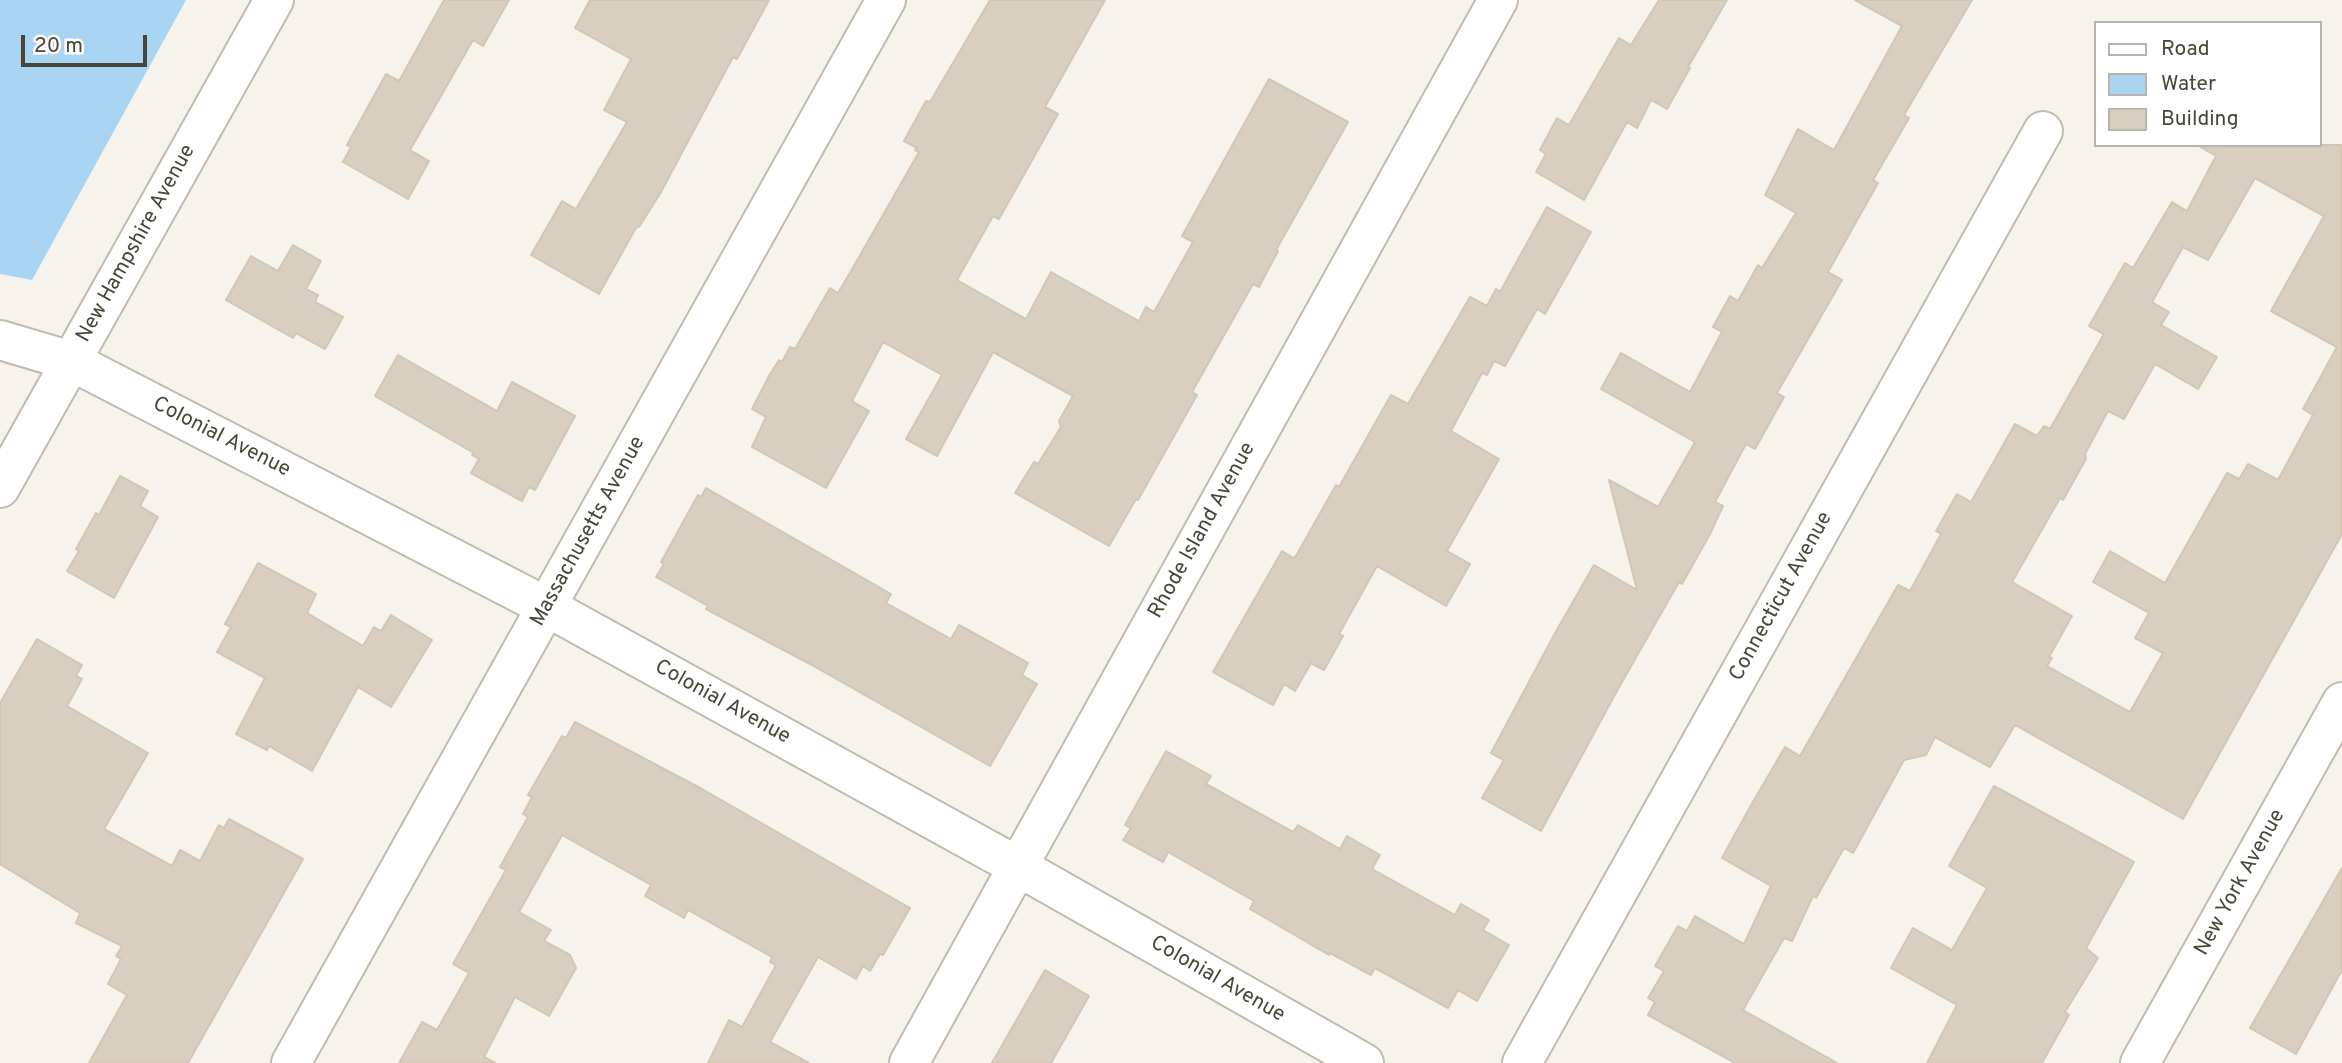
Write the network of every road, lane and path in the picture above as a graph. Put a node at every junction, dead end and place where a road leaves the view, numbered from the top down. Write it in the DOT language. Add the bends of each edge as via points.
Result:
graph roads {
  1 [pos="274,0"];
  2 [pos="886,0"];
  3 [pos="1498,0"];
  4 [pos="2043,131"];
  5 [pos="0,340"];
  6 [pos="71,361"];
  7 [pos="0,488"];
  8 [pos="547,607"];
  9 [pos="2342,702"];
  10 [pos="1017,866"];
  11 [pos="291,1063"];
  12 [pos="909,1063"];
  13 [pos="1364,1063"];
  14 [pos="1522,1063"];
  15 [pos="2140,1063"];
  1 -- 6 [label="street, New Hampshire Avenue"];
  2 -- 8 [label="street, Massachusetts Avenue"];
  3 -- 10 [label="street, Rhode Island Avenue"];
  4 -- 14 [label="street, Connecticut Avenue"];
  5 -- 6 [label="street, Colonial Avenue"];
  6 -- 7 [label="street, New Hampshire Avenue"];
  6 -- 8 [label="street, Colonial Avenue"];
  8 -- 10 [label="street, Colonial Avenue"];
  8 -- 11 [label="street, Massachusetts Avenue"];
  9 -- 15 [label="street, New York Avenue"];
  10 -- 12 [label="street, Rhode Island Avenue"];
  10 -- 13 [label="street, Colonial Avenue"];
}
